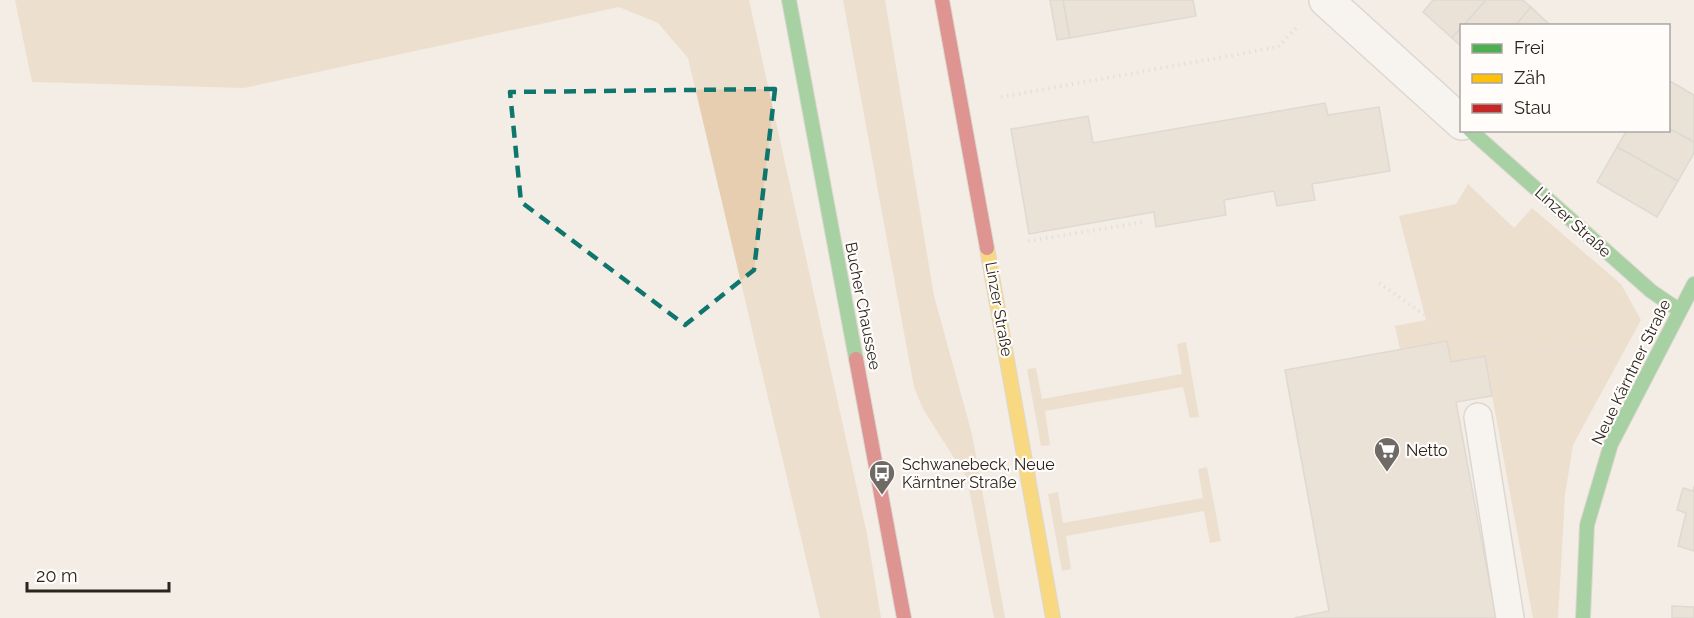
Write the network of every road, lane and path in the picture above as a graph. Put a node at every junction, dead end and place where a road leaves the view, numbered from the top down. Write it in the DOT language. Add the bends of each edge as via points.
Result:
graph roads {
  1 [pos="789,0"];
  2 [pos="942,0"];
  3 [pos="1326,0"];
  4 [pos="1300,24"];
  5 [pos="962,105"];
  6 [pos="1460,122"];
  7 [pos="1472,132"];
  8 [pos="1143,222"];
  9 [pos="988,248"];
  10 [pos="1379,283"];
  11 [pos="1694,284"];
  12 [pos="1679,309"];
  13 [pos="1496,345"];
  14 [pos="1653,362"];
  15 [pos="1503,391"];
  16 [pos="1478,417"];
  17 [pos="904,618"];
  18 [pos="1053,618"];
  19 [pos="1510,618"];
  20 [pos="1583,618"];
  1 -- 17 [label="street, Bucher Chaussee"];
  2 -- 5 [label="street, Linzer Straße"];
  3 -- 6 [label="street"];
  4 -- 5 [label="path" via="1278,47"];
  5 -- 9 [label="street, Linzer Straße"];
  7 -- 12 [label="street, Linzer Straße" via="1651,291"];
  8 -- 9 [label="path"];
  9 -- 18 [label="street, Linzer Straße"];
  10 -- 13 [label="path" via="1468,345"];
  11 -- 12 [label="street, Neue Kärntner Straße"];
  12 -- 14 [label="street, Neue Kärntner Straße"];
  13 -- 14 [label="path" via="1616,351"];
  13 -- 15 [label="path"];
  14 -- 20 [label="street, Neue Kärntner Straße" via="1611,444 1587,525"];
  16 -- 19 [label="lane"];
}
